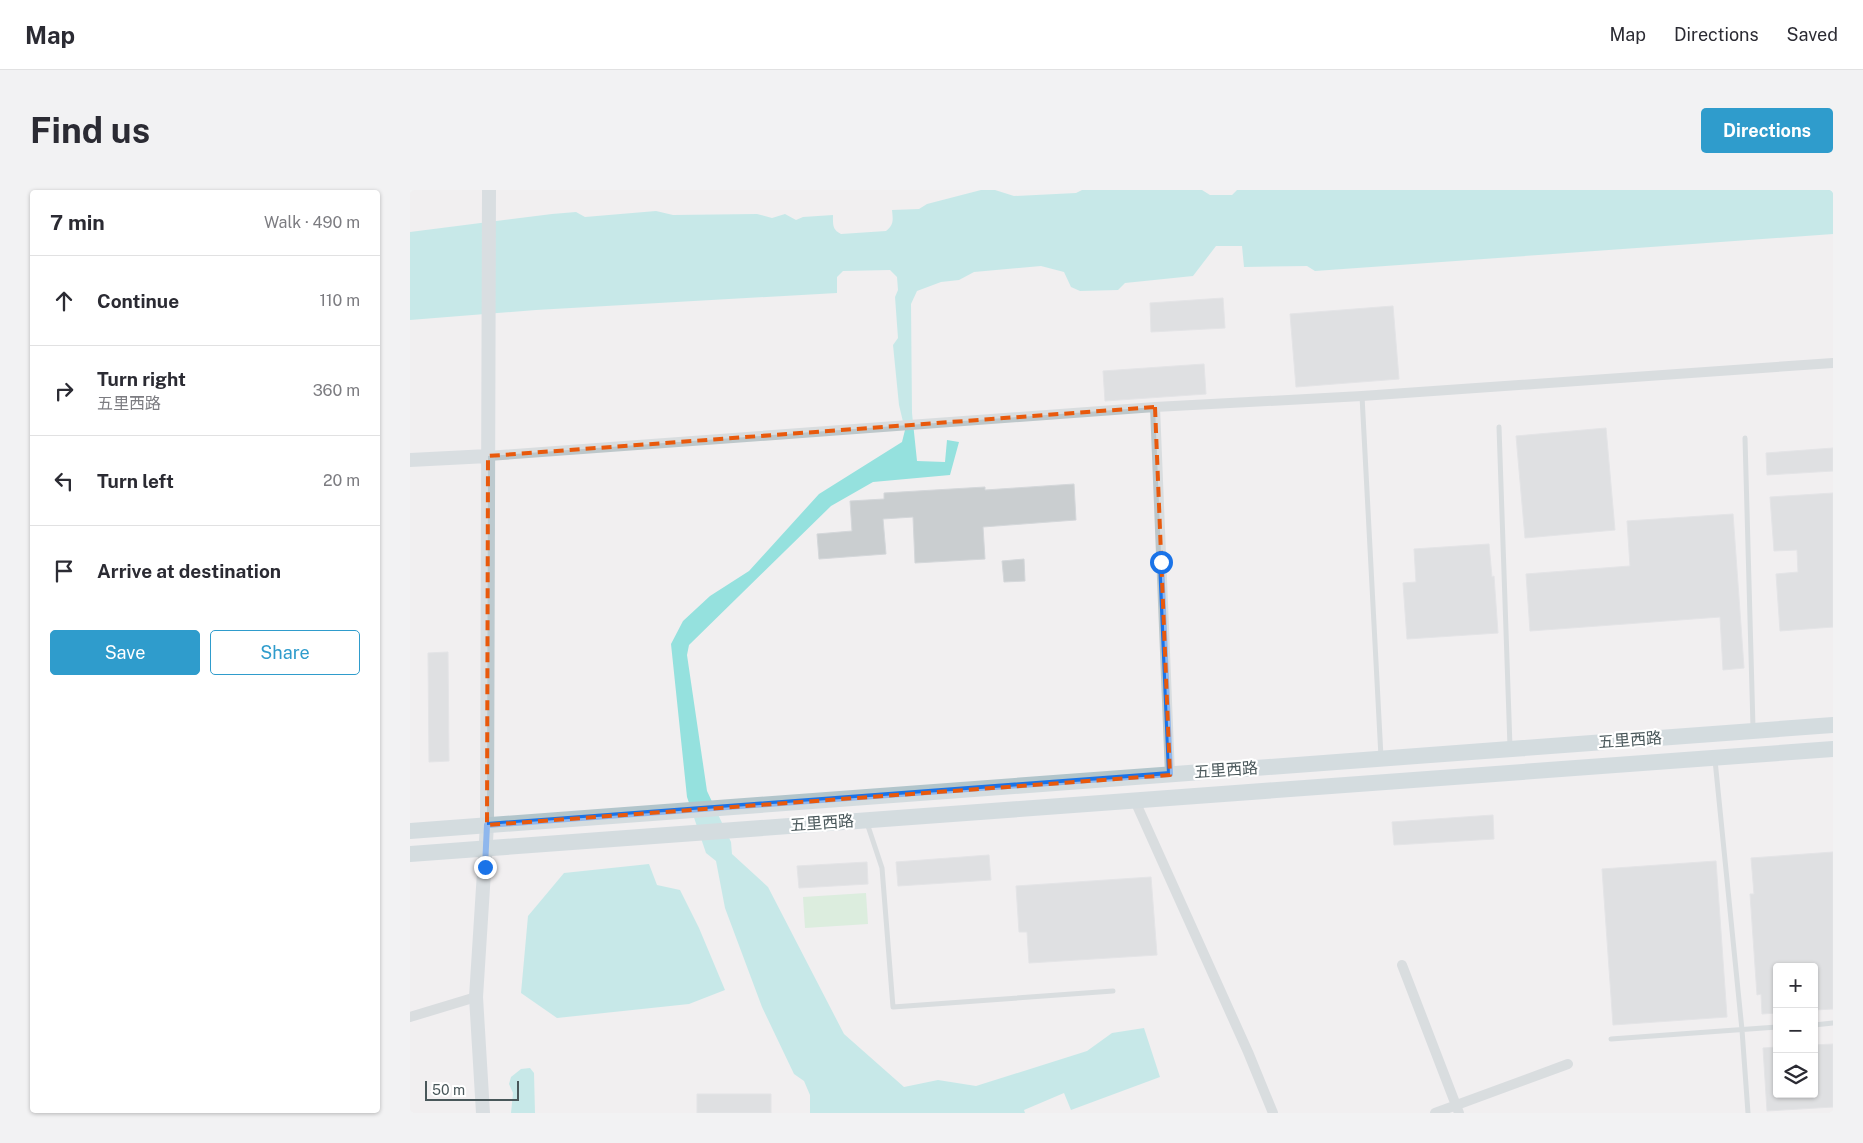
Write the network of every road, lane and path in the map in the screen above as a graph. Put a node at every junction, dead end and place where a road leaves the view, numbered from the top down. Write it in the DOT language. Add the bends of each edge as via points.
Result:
graph roads {
  1 [pos="489,190"];
  2 [pos="1833,363"];
  3 [pos="1362,396"];
  4 [pos="1155,407"];
  5 [pos="1499,427"];
  6 [pos="1745,438"];
  7 [pos="488,456"];
  8 [pos="410,460"];
  9 [pos="1833,725"];
  10 [pos="1753,731"];
  11 [pos="1510,749"];
  12 [pos="1833,749"];
  13 [pos="1714,757"];
  14 [pos="1381,759"];
  15 [pos="1170,774"];
  16 [pos="1135,801"];
  17 [pos="866,820"];
  18 [pos="487,825"];
  19 [pos="410,831"];
  20 [pos="486,848"];
  21 [pos="410,854"];
  22 [pos="1402,965"];
  23 [pos="1113,991"];
  24 [pos="476,997"];
  25 [pos="410,1017"];
  26 [pos="1833,1024"];
  27 [pos="1818,1025"];
  28 [pos="1773,1028"];
  29 [pos="1742,1030"];
  30 [pos="1611,1039"];
  31 [pos="1568,1064"];
  32 [pos="1458,1109"];
  33 [pos="483,1113"];
  34 [pos="1273,1113"];
  35 [pos="1436,1113"];
  36 [pos="1748,1113"];
  1 -- 7 [label="main road"];
  2 -- 3 [label="street"];
  3 -- 4 [label="street"];
  3 -- 14 [label="lane"];
  4 -- 7 [label="street"];
  4 -- 15 [label="street"];
  5 -- 11 [label="lane"];
  6 -- 10 [label="lane"];
  7 -- 8 [label="main road"];
  7 -- 18 [label="main road"];
  9 -- 10 [label="main road, 五里西路"];
  10 -- 11 [label="main road, 五里西路"];
  11 -- 14 [label="main road, 五里西路"];
  12 -- 13 [label="main road, 五里西路"];
  13 -- 16 [label="main road, 五里西路"];
  13 -- 29 [label="lane"];
  14 -- 15 [label="main road, 五里西路"];
  15 -- 18 [label="main road, 五里西路"];
  16 -- 17 [label="main road, 五里西路"];
  16 -- 34 [label="street"];
  17 -- 20 [label="main road, 五里西路"];
  17 -- 23 [label="lane" via="882,868 893,1007"];
  18 -- 19 [label="main road, 五里西路"];
  18 -- 20 [label="main road"];
  20 -- 21 [label="main road, 五里西路"];
  20 -- 24 [label="main road"];
  22 -- 32 [label="street"];
  24 -- 25 [label="street"];
  24 -- 33 [label="main road"];
  26 -- 27 [label="lane"];
  28 -- 29 [label="lane"];
  29 -- 30 [label="lane"];
  29 -- 36 [label="lane"];
  31 -- 32 [label="street"];
  32 -- 35 [label="street"];
}
